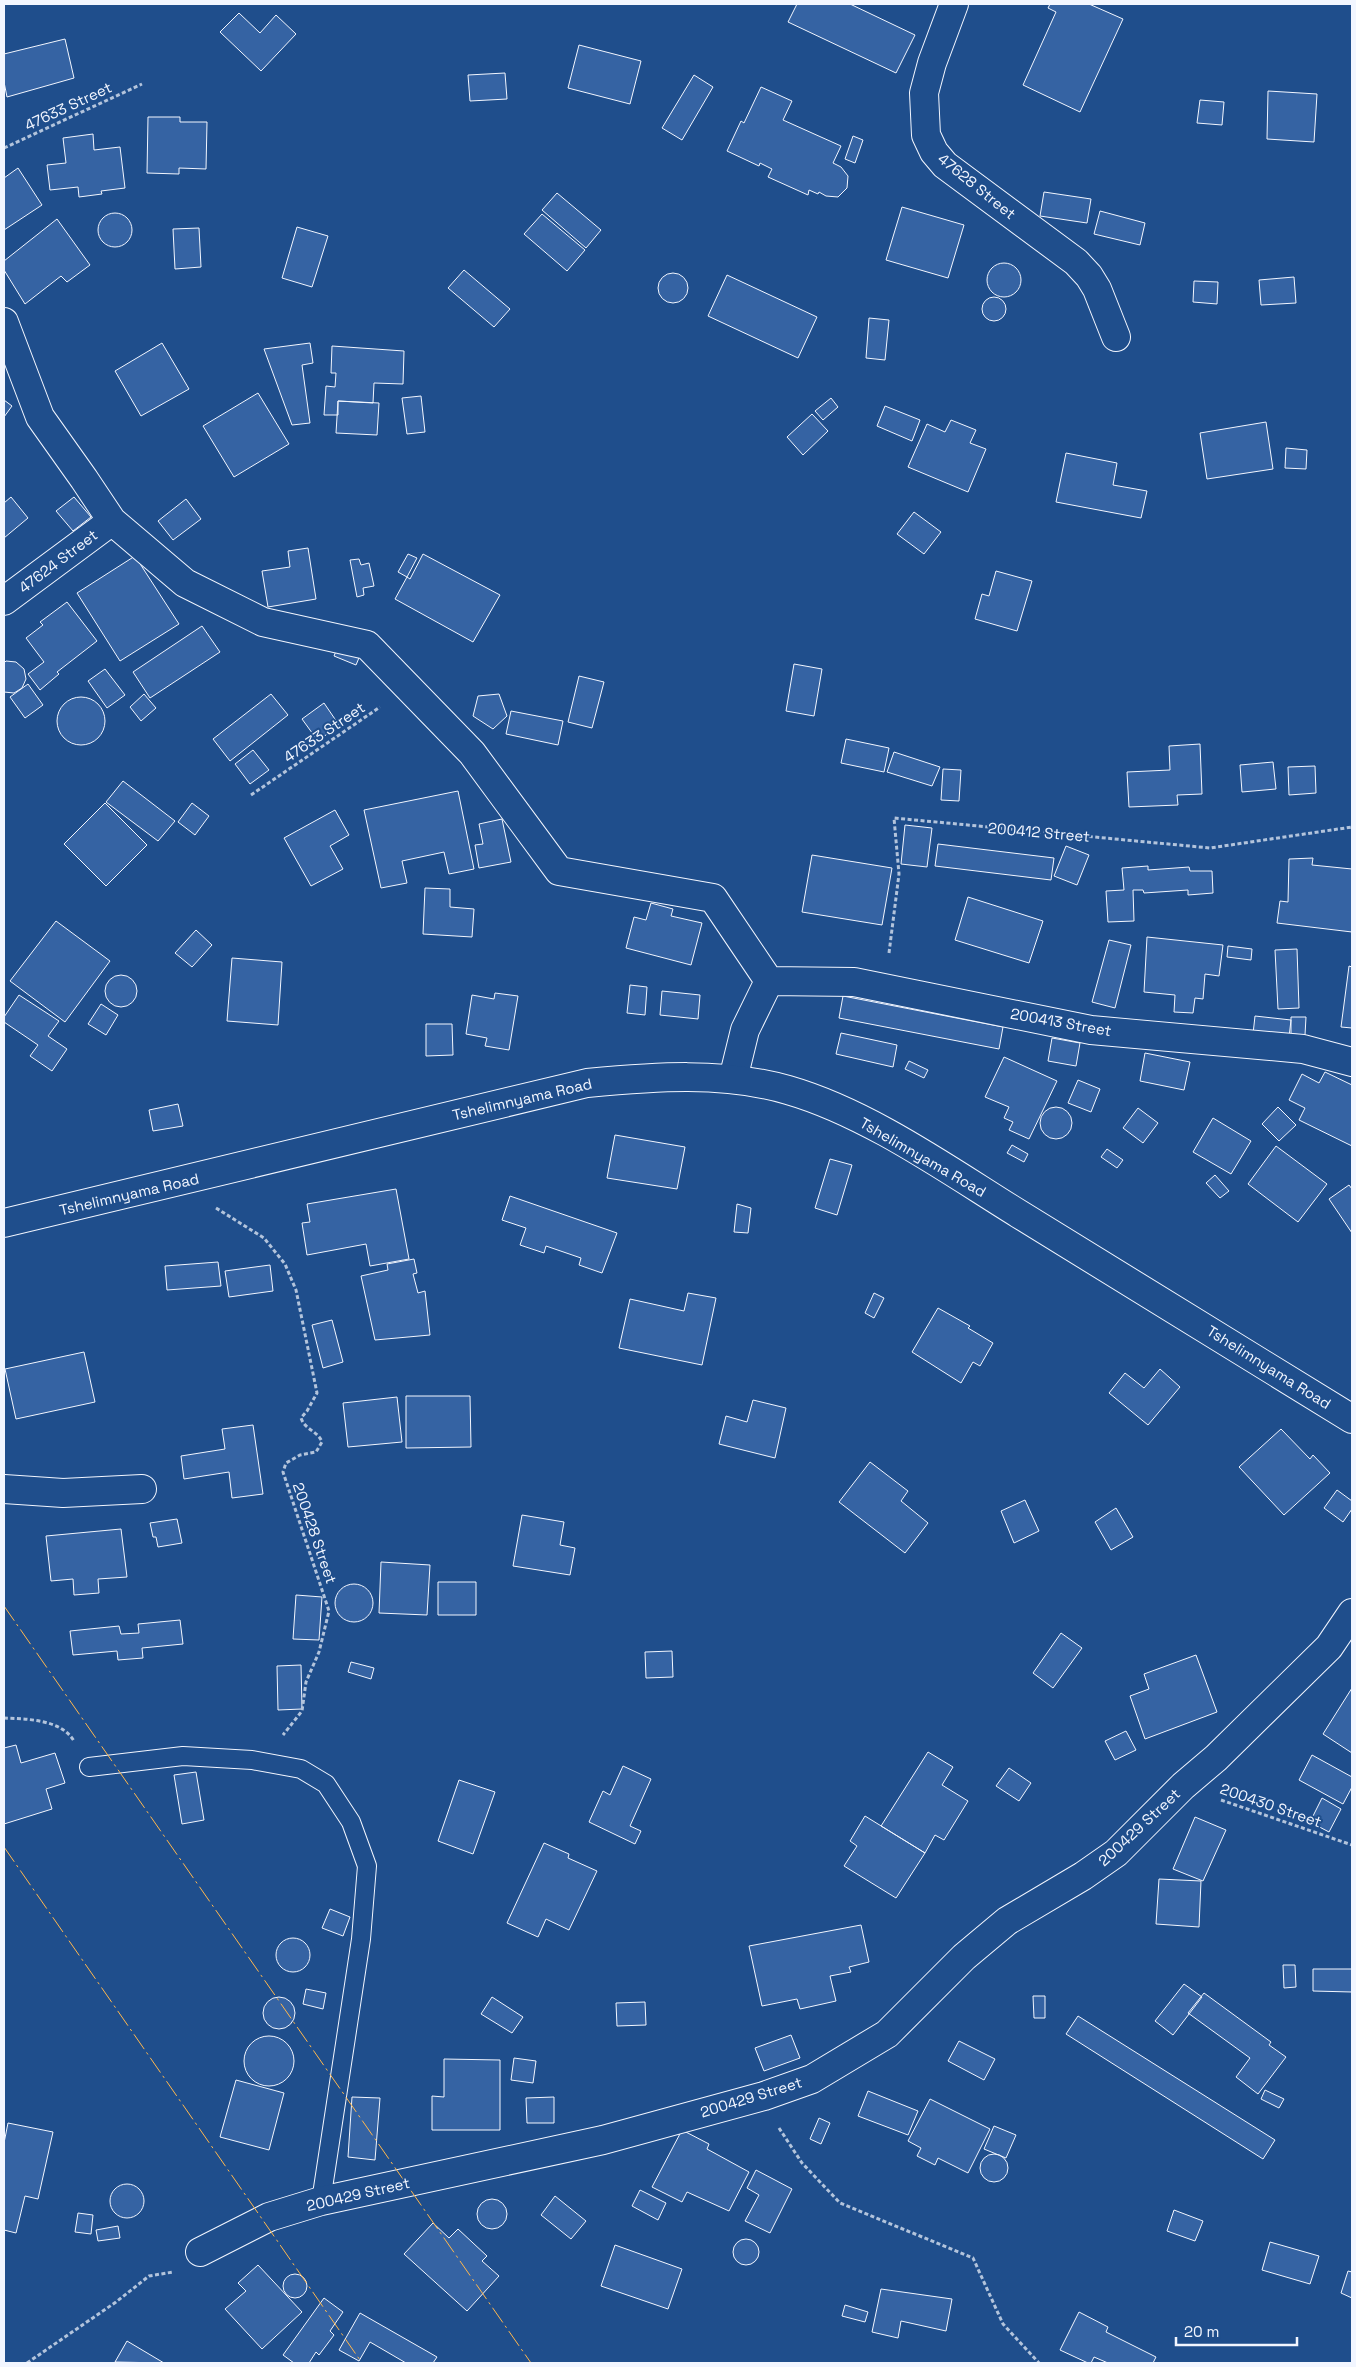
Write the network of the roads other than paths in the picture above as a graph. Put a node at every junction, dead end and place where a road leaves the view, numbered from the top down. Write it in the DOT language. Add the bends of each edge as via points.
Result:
graph roads {
  1 [pos="954,4"];
  2 [pos="4,322"];
  3 [pos="1116,337"];
  4 [pos="112,521"];
  5 [pos="4,601"];
  6 [pos="769,981"];
  7 [pos="1352,1062"];
  8 [pos="733,1079"];
  9 [pos="4,1224"];
  10 [pos="1352,1419"];
  11 [pos="4,1489"];
  12 [pos="142,1489"];
  13 [pos="1352,1613"];
  14 [pos="90,1767"];
  15 [pos="320,2201"];
  16 [pos="200,2252"];
  1 -- 3 [label="street, 47628 Street" via="924,93 926,135 934,152 945,165 1076,262 1097,289"];
  2 -- 4 [label="street" via="40,417"];
  4 -- 5 [label="street, 47624 Street"];
  4 -- 6 [label="street" via="185,583 262,622 367,645 472,753 559,871 713,898"];
  6 -- 7 [label="street, 200413 Street" via="854,982 1091,1030 1303,1049"];
  6 -- 8 [label="street" via="745,1030"];
  8 -- 9 [label="street, Tshelimnyama Road" via="666,1076 587,1082"];
  8 -- 10 [label="street, Tshelimnyama Road" via="788,1090 819,1101 900,1141"];
  11 -- 12 [label="street" via="63,1493"];
  13 -- 15 [label="street, 200429 Street" via="1329,1647 1116,1853 1007,1920 964,1957 887,2034 812,2079 603,2140"];
  14 -- 15 [label="lane" via="183,1756 302,1769 326,1784 351,1822 367,1866 361,1940"];
  15 -- 16 [label="street, 200429 Street" via="269,2217"];
}
